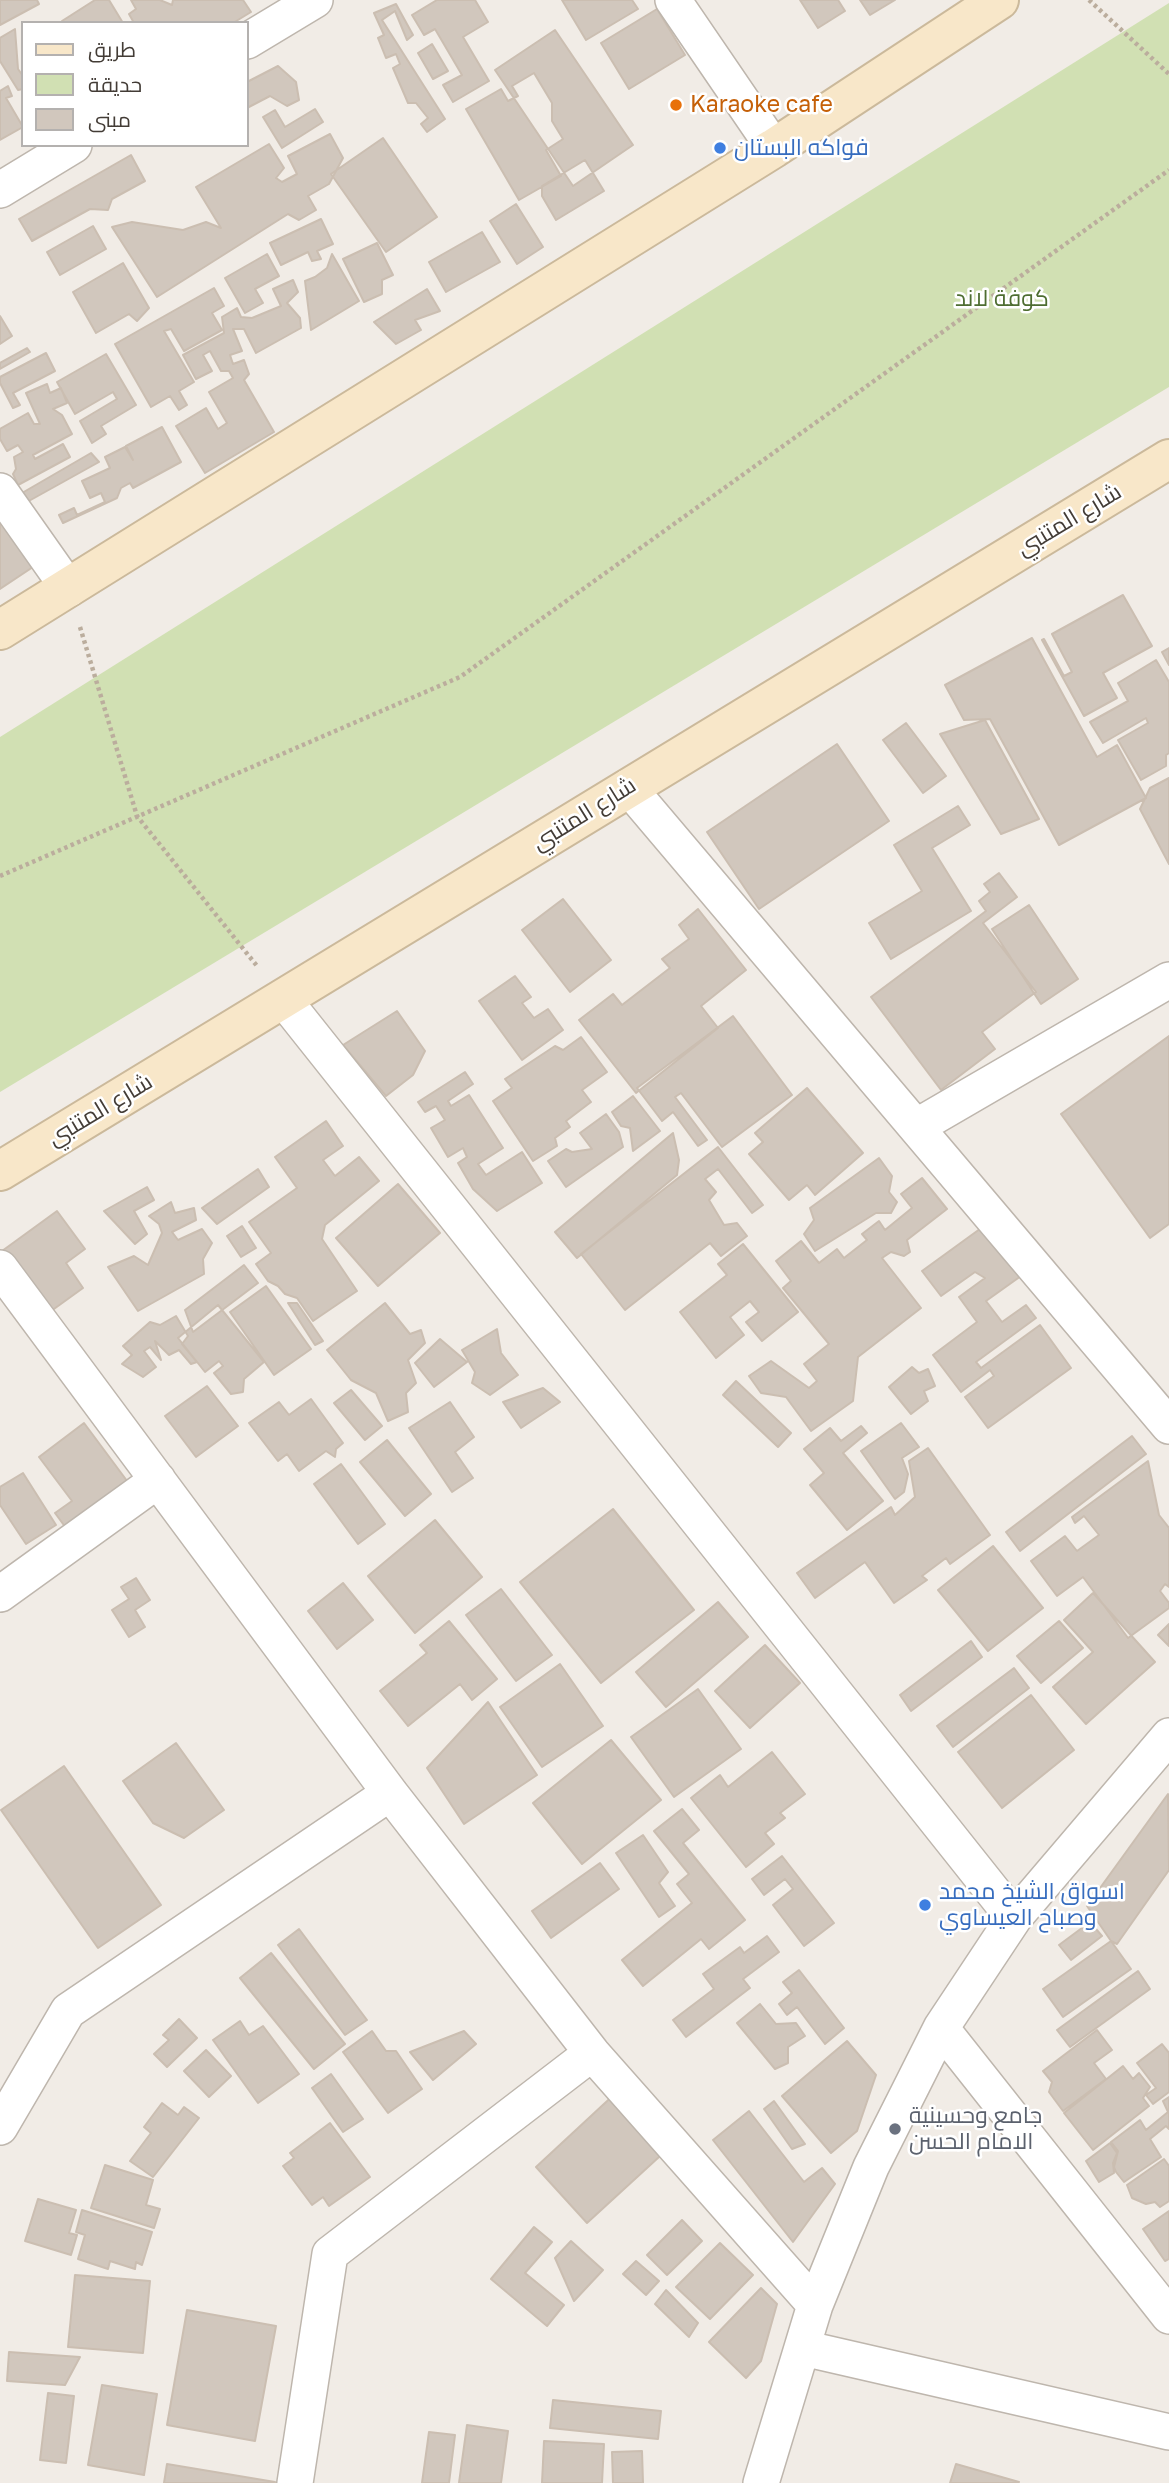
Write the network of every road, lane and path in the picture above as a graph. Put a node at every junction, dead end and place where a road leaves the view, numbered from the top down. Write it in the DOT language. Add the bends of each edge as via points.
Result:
graph roads {
  1 [pos="315,0"];
  2 [pos="673,0"];
  3 [pos="999,0"];
  4 [pos="1089,0"];
  5 [pos="248,40"];
  6 [pos="1169,74"];
  7 [pos="71,147"];
  8 [pos="774,148"];
  9 [pos="1169,170"];
  10 [pos="0,190"];
  11 [pos="1169,459"];
  12 [pos="0,491"];
  13 [pos="69,589"];
  14 [pos="0,630"];
  15 [pos="628,787"];
  16 [pos="137,816"];
  17 [pos="0,876"];
  18 [pos="1169,980"];
  19 [pos="284,1000"];
  20 [pos="916,1127"];
  21 [pos="0,1171"];
  22 [pos="0,1268"];
  23 [pos="1169,1426"];
  24 [pos="158,1480"];
  25 [pos="0,1594"];
  26 [pos="1169,1736"];
  27 [pos="390,1793"];
  28 [pos="1014,1918"];
  29 [pos="942,2028"];
  30 [pos="592,2053"];
  31 [pos="0,2127"];
  32 [pos="815,2305"];
  33 [pos="1169,2316"];
  34 [pos="803,2348"];
  35 [pos="1169,2432"];
  36 [pos="295,2483"];
  37 [pos="761,2483"];
  1 -- 5 [label="street"];
  2 -- 8 [label="street"];
  3 -- 8 [label="street"];
  4 -- 6 [label="path"];
  7 -- 10 [label="street"];
  8 -- 13 [label="street"];
  9 -- 16 [label="path" via="460,677"];
  11 -- 15 [label="street, شارع المتنبي"];
  12 -- 13 [label="street"];
  13 -- 14 [label="street"];
  13 -- 16 [label="path"];
  15 -- 19 [label="street, شارع المتنبي"];
  15 -- 20 [label="street"];
  16 -- 17 [label="path"];
  16 -- 19 [label="path"];
  18 -- 20 [label="street"];
  19 -- 21 [label="street, شارع المتنبي"];
  19 -- 28 [label="street"];
  20 -- 23 [label="street"];
  22 -- 24 [label="street"];
  24 -- 25 [label="street"];
  24 -- 27 [label="street"];
  26 -- 28 [label="street"];
  27 -- 30 [label="street"];
  27 -- 31 [label="street" via="68,2011"];
  28 -- 29 [label="street"];
  29 -- 32 [label="street" via="871,2167"];
  29 -- 33 [label="street"];
  30 -- 32 [label="street"];
  30 -- 36 [label="street" via="330,2254"];
  32 -- 34 [label="street"];
  34 -- 35 [label="street"];
  34 -- 37 [label="street"];
}
